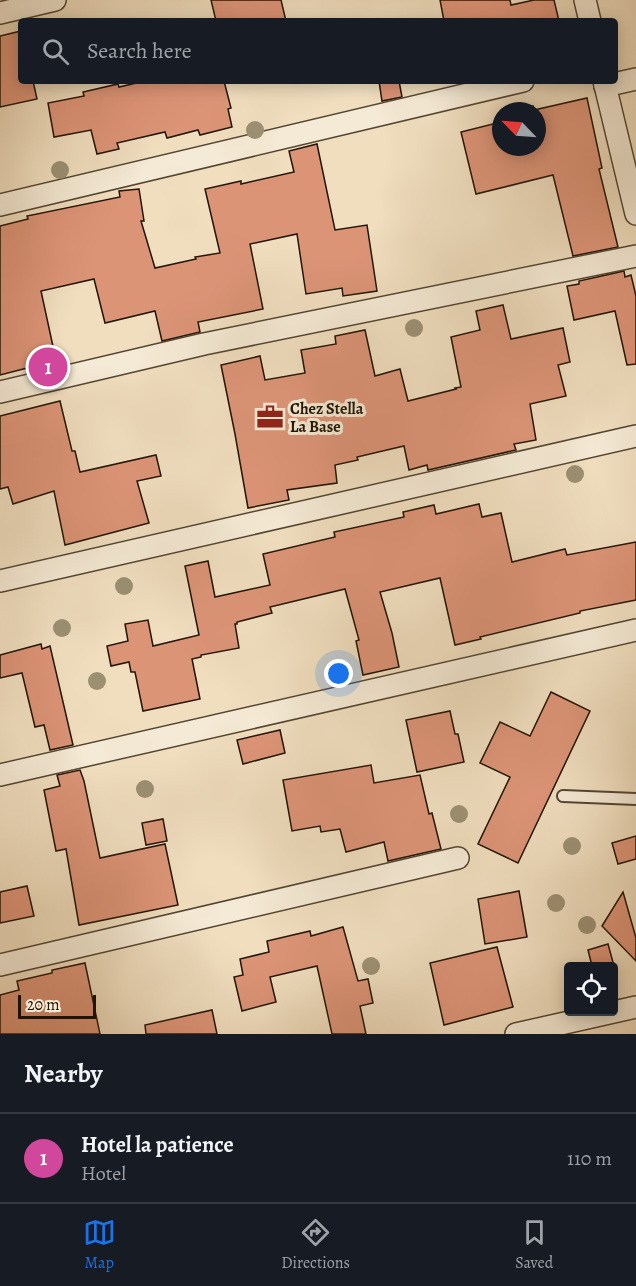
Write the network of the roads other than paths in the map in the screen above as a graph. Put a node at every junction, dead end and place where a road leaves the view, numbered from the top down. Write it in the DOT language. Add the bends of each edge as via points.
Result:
graph roads {
  1 [pos="55,0"];
  2 [pos="585,0"];
  3 [pos="0,13"];
  4 [pos="589,18"];
  5 [pos="636,79"];
  6 [pos="618,82"];
  7 [pos="510,84"];
  8 [pos="605,84"];
  9 [pos="0,205"];
  10 [pos="636,214"];
  11 [pos="636,256"];
  12 [pos="0,392"];
  13 [pos="636,436"];
  14 [pos="0,581"];
  15 [pos="636,630"];
  16 [pos="0,775"];
  17 [pos="563,796"];
  18 [pos="636,799"];
  19 [pos="458,858"];
  20 [pos="0,965"];
  21 [pos="636,1007"];
  22 [pos="516,1034"];
  1 -- 3 [label="street"];
  2 -- 4 [label="street"];
  5 -- 6 [label="street"];
  7 -- 9 [label="street"];
  8 -- 10 [label="street"];
  11 -- 12 [label="street" via="204,344"];
  13 -- 14 [label="street"];
  15 -- 16 [label="street"];
  17 -- 18 [label="lane"];
  19 -- 20 [label="street"];
  21 -- 22 [label="street"];
}
